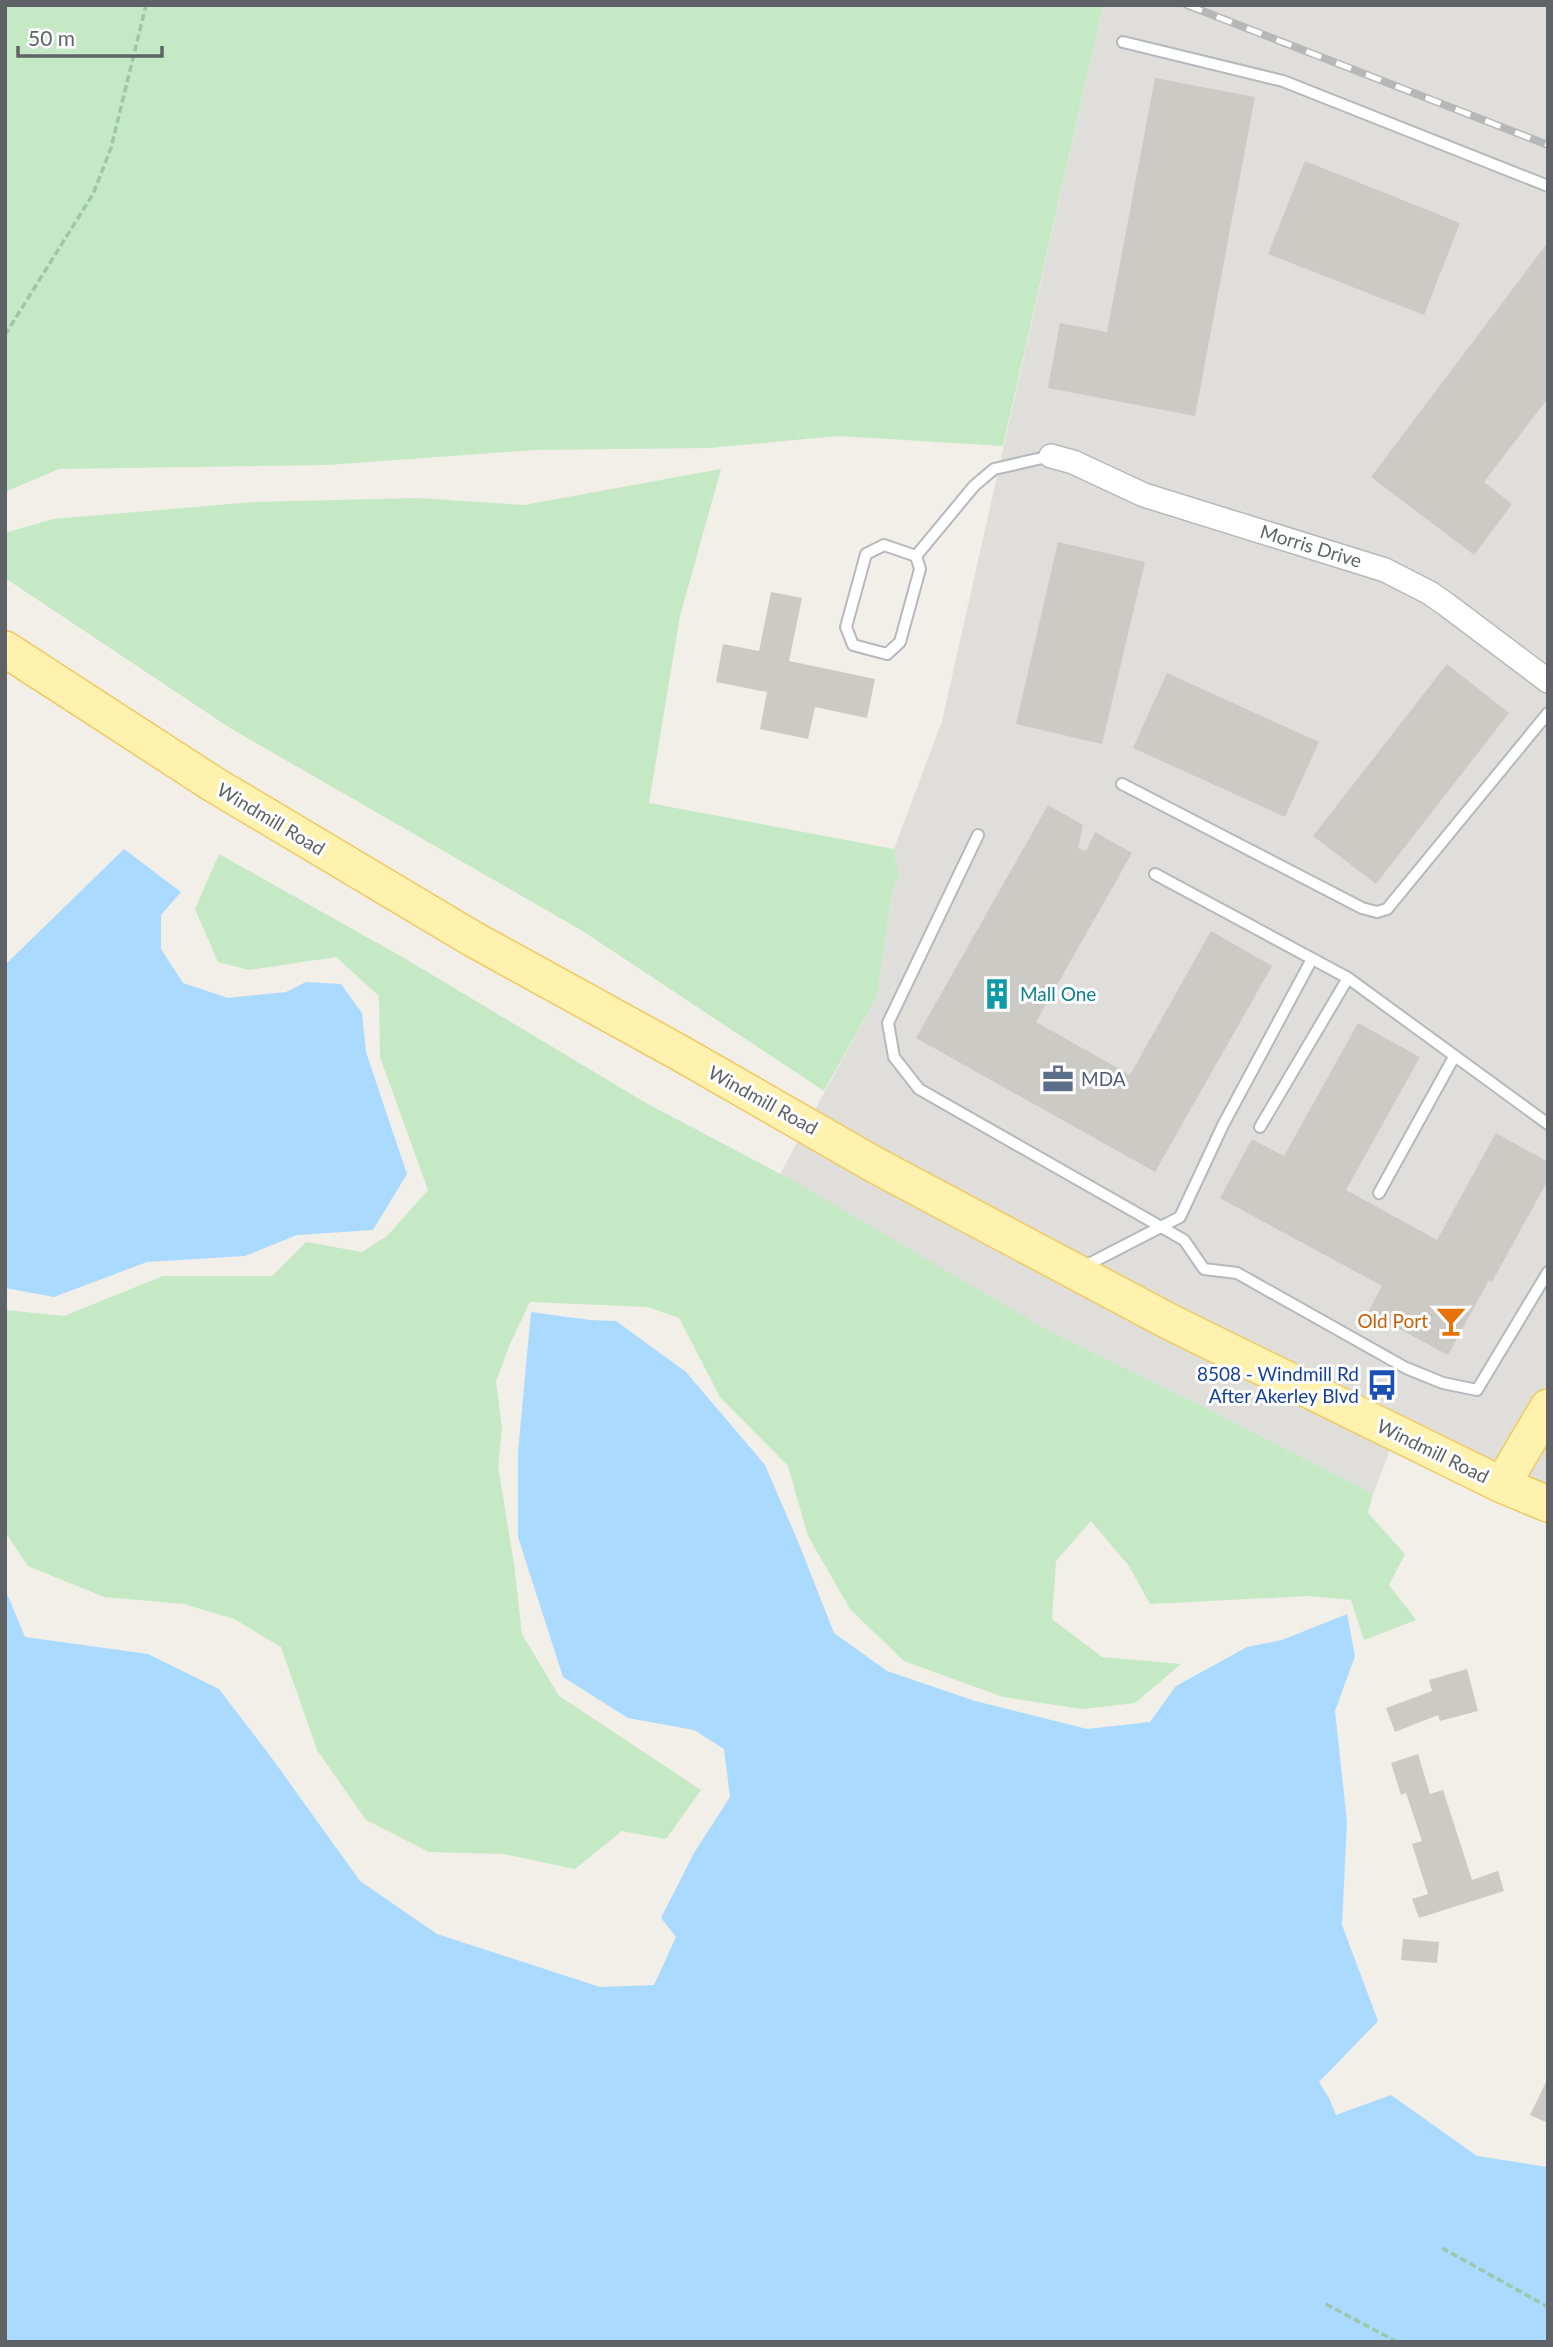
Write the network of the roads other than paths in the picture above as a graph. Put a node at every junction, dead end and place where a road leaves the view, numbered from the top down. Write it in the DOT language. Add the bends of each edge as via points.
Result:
graph roads {
  1 [pos="1123,42"];
  2 [pos="1548,186"];
  3 [pos="1051,456"];
  4 [pos="916,556"];
  5 [pos="5,649"];
  6 [pos="1548,681"];
  7 [pos="1548,713"];
  8 [pos="1122,784"];
  9 [pos="978,835"];
  10 [pos="1155,874"];
  11 [pos="1312,959"];
  12 [pos="1348,978"];
  13 [pos="1454,1057"];
  14 [pos="1548,1124"];
  15 [pos="1260,1127"];
  16 [pos="1379,1193"];
  17 [pos="1162,1227"];
  18 [pos="1074,1271"];
  19 [pos="1548,1272"];
  20 [pos="1548,1407"];
  21 [pos="1502,1485"];
  22 [pos="1546,1500"];
  1 -- 2 [label="lane" via="1283,81"];
  3 -- 4 [label="lane" via="994,469 974,486"];
  3 -- 6 [label="street, Morris Drive" via="1144,495 1385,570 1447,605"];
  4 -- 4 [label="lane" via="884,545 866,554 846,627 853,645 887,653 900,642 920,569"];
  5 -- 18 [label="main road, Windmill Road" via="213,784 473,939"];
  7 -- 8 [label="lane" via="1387,909 1377,912"];
  9 -- 17 [label="lane" via="888,1023 894,1057 919,1089"];
  10 -- 11 [label="lane"];
  11 -- 12 [label="lane"];
  11 -- 17 [label="lane" via="1223,1125 1181,1217"];
  12 -- 13 [label="lane"];
  12 -- 15 [label="lane"];
  13 -- 14 [label="lane"];
  13 -- 16 [label="lane"];
  17 -- 18 [label="lane"];
  17 -- 19 [label="lane" via="1184,1240 1204,1269 1237,1273 1406,1368 1477,1390"];
  18 -- 21 [label="main road, Windmill Road"];
  20 -- 21 [label="main road"];
  21 -- 22 [label="main road, Windmill Road"];
}
